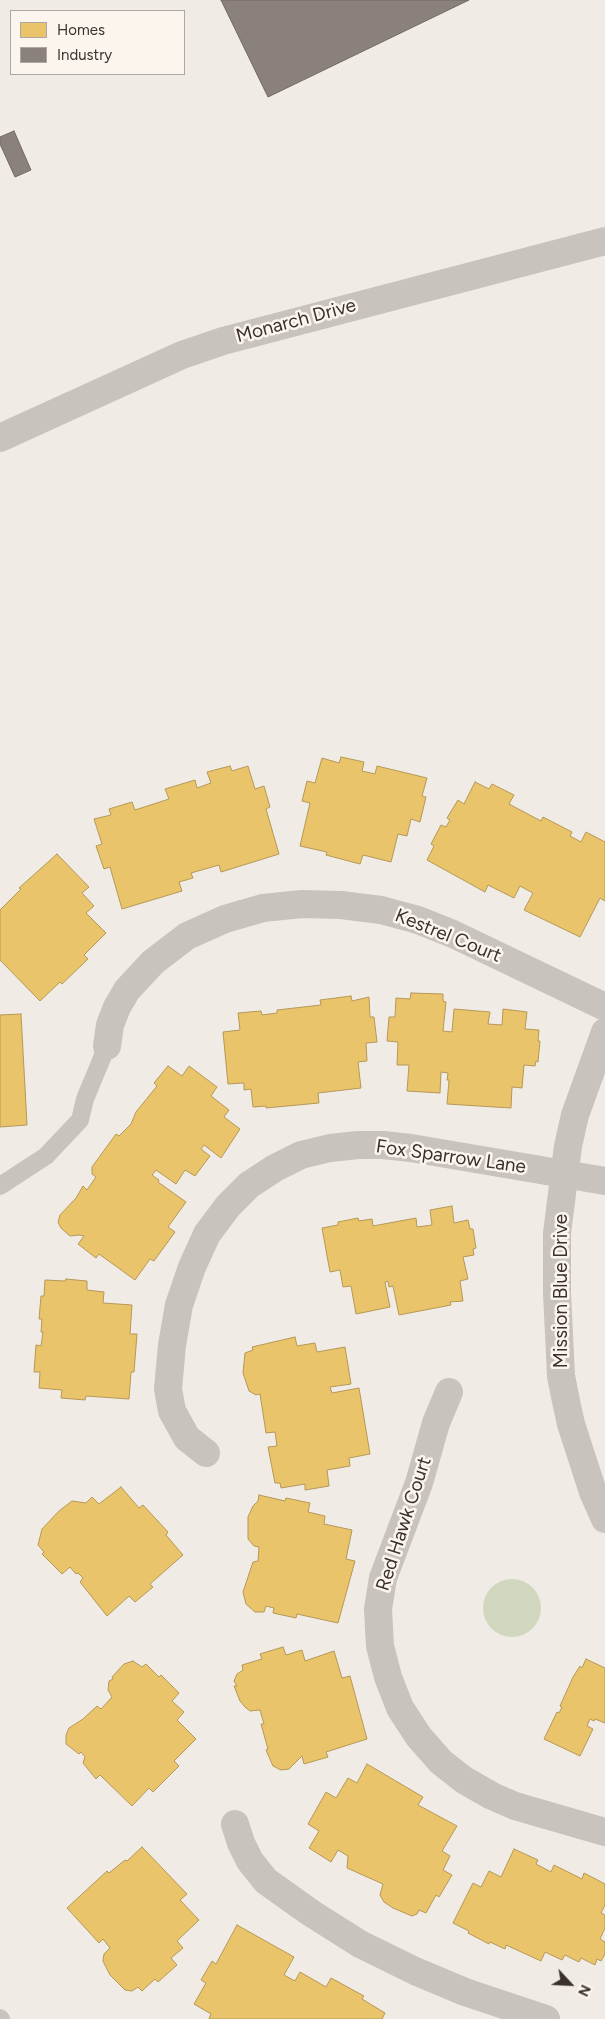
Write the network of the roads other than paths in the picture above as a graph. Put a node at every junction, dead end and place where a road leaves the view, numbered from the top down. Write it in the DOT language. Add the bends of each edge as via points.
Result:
graph roads {
  1 [pos="605,241"];
  2 [pos="0,438"];
  3 [pos="605,1007"];
  4 [pos="605,1032"];
  5 [pos="107,1046"];
  6 [pos="565,1174"];
  7 [pos="605,1181"];
  8 [pos="0,1186"];
  9 [pos="449,1392"];
  10 [pos="206,1453"];
  11 [pos="605,1519"];
  12 [pos="235,1824"];
  13 [pos="605,1832"];
  14 [pos="546,2019"];
  1 -- 2 [label="street, Monarch Drive" via="223,341 182,355"];
  3 -- 5 [label="street, Kestrel Court" via="418,920 381,910 302,904 253,910 187,936 153,962 128,990 110,1025"];
  4 -- 6 [label="street, Mission Blue Drive" via="575,1115"];
  5 -- 8 [label="lane" via="80,1120 46,1156"];
  6 -- 7 [label="street, Fox Sparrow Lane"];
  6 -- 10 [label="street, Fox Sparrow Lane" via="411,1148 358,1145 301,1155 250,1185 212,1227 192,1267 179,1305 172,1346 168,1389 172,1411 187,1438"];
  6 -- 11 [label="street, Mission Blue Drive" via="558,1233 561,1376 571,1424"];
  9 -- 13 [label="street, Red Hawk Court" via="383,1578 378,1609 380,1646 388,1677 400,1708 419,1738 441,1762 464,1780 515,1806"];
  12 -- 14 [label="street" via="250,1861 266,1881 360,1944 465,1992"];
}
